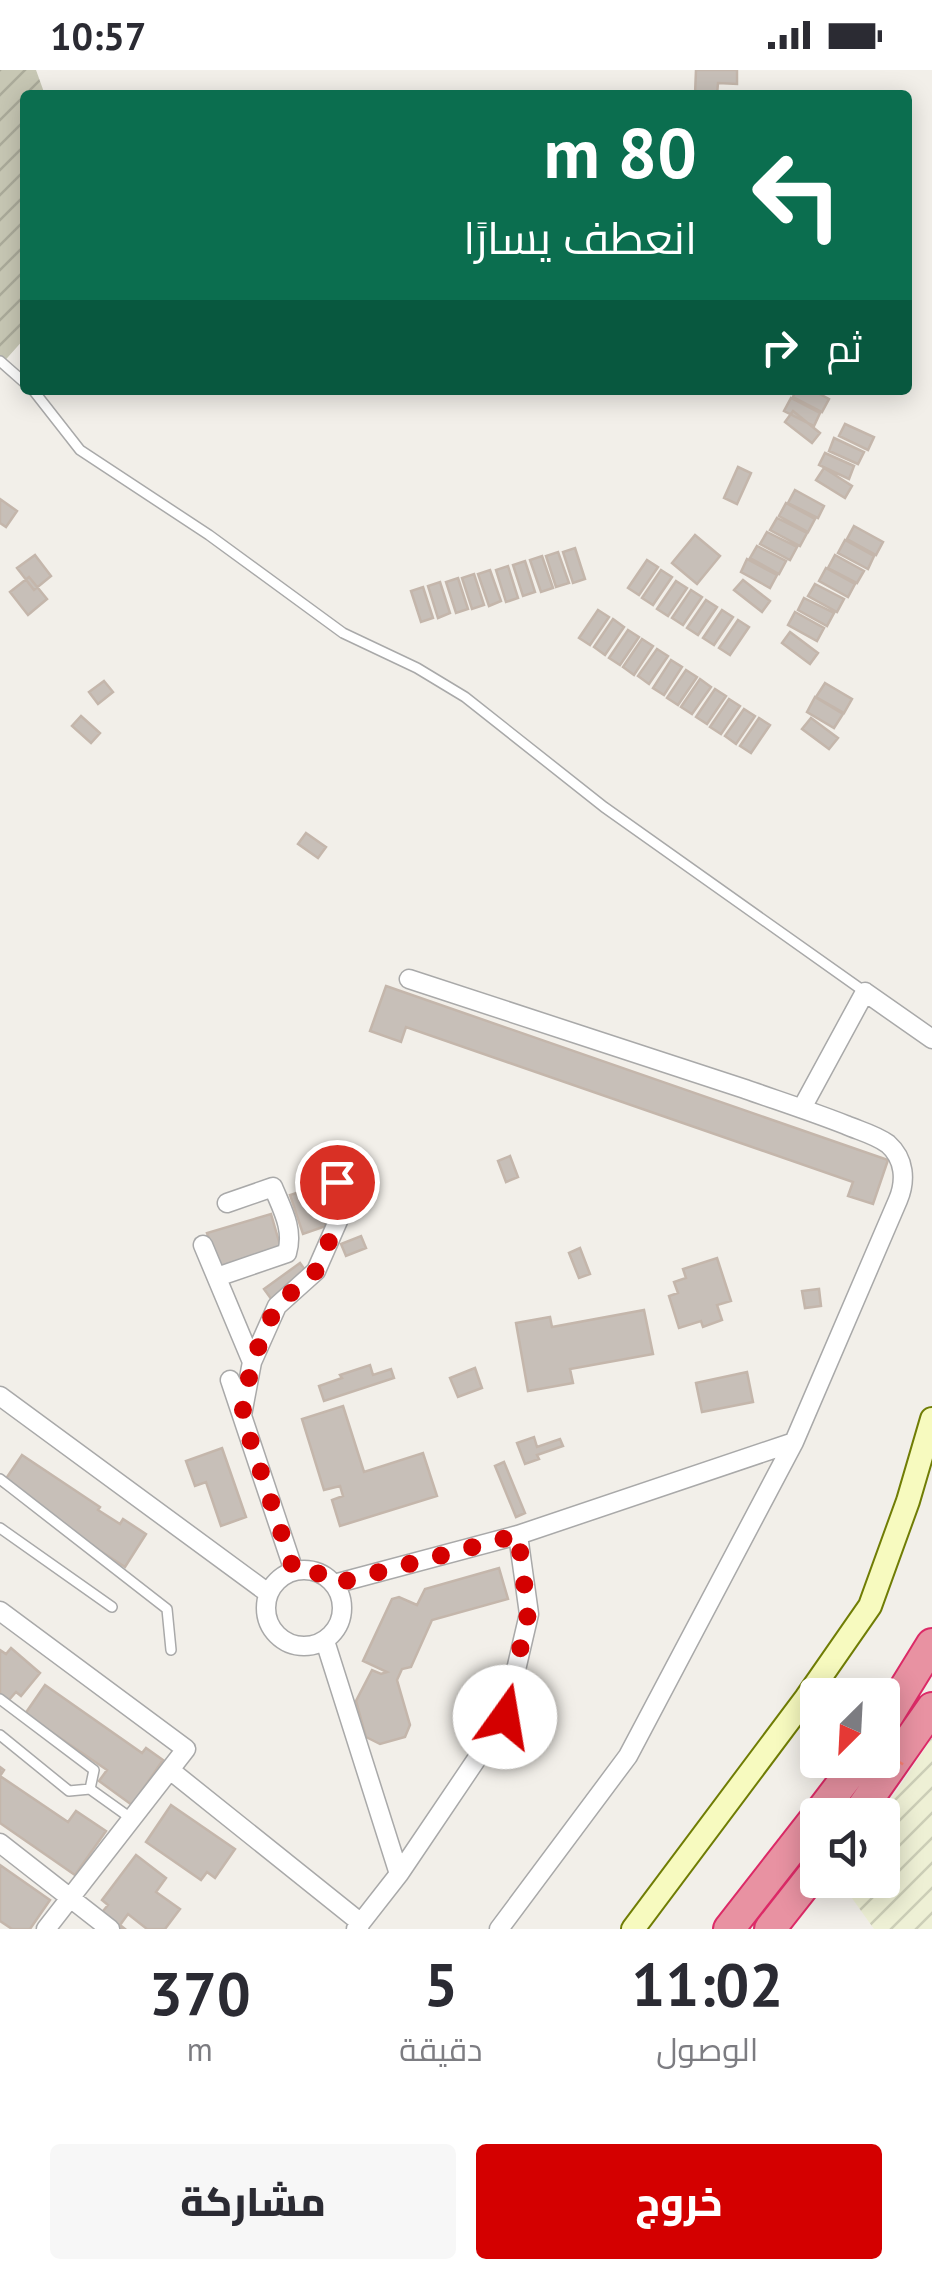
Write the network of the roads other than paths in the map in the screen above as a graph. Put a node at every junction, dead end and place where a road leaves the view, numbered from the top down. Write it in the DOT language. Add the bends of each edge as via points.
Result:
graph roads {
  1 [pos="0,361"];
  2 [pos="20,379"];
  3 [pos="37,395"];
  4 [pos="409,978"];
  5 [pos="865,992"];
  6 [pos="932,1040"];
  7 [pos="802,1108"];
  8 [pos="328,1160"];
  9 [pos="227,1203"];
  10 [pos="203,1245"];
  11 [pos="216,1277"];
  12 [pos="252,1362"];
  13 [pos="230,1380"];
  14 [pos="0,1396"];
  15 [pos="242,1415"];
  16 [pos="932,1419"];
  17 [pos="794,1442"];
  18 [pos="0,1480"];
  19 [pos="0,1528"];
  20 [pos="518,1535"];
  21 [pos="294,1571"];
  22 [pos="334,1584"];
  23 [pos="268,1593"];
  24 [pos="112,1608"];
  25 [pos="0,1610"];
  26 [pos="324,1641"];
  27 [pos="932,1644"];
  28 [pos="171,1650"];
  29 [pos="900,1696"];
  30 [pos="0,1699"];
  31 [pos="932,1708"];
  32 [pos="0,1735"];
  33 [pos="170,1770"];
  34 [pos="846,1778"];
  35 [pos="90,1789"];
  36 [pos="831,1798"];
  37 [pos="869,1798"];
  38 [pos="132,1819"];
  39 [pos="800,1838"];
  40 [pos="0,1843"];
  41 [pos="399,1874"];
  42 [pos="800,1891"];
  43 [pos="70,1898"];
  44 [pos="358,1926"];
  45 [pos="46,1929"];
  46 [pos="110,1929"];
  47 [pos="499,1929"];
  48 [pos="633,1929"];
  49 [pos="729,1929"];
  50 [pos="770,1929"];
  1 -- 2 [label="lane"];
  3 -- 5 [label="lane" via="80,450 343,633 465,697 604,807"];
  4 -- 7 [label="street"];
  5 -- 6 [label="street"];
  5 -- 7 [label="street"];
  7 -- 17 [label="street" via="885,1142 904,1175"];
  8 -- 12 [label="street" via="345,1205 316,1271 276,1306"];
  9 -- 11 [label="street" via="272,1187 291,1239 288,1253"];
  10 -- 11 [label="street"];
  11 -- 12 [label="street"];
  12 -- 15 [label="street"];
  13 -- 15 [label="street"];
  14 -- 23 [label="street"];
  15 -- 21 [label="street"];
  16 -- 48 [label="main road" via="870,1606"];
  17 -- 20 [label="street"];
  17 -- 47 [label="street" via="628,1756"];
  18 -- 28 [label="lane" via="167,1609"];
  19 -- 24 [label="lane"];
  20 -- 22 [label="street"];
  20 -- 41 [label="street" via="528,1614 505,1717"];
  21 -- 22 [label="street" via="311,1570"];
  21 -- 23 [label="street"];
  22 -- 26 [label="street" via="340,1621"];
  23 -- 26 [label="street" via="266,1617 278,1638 301,1647"];
  25 -- 33 [label="street" via="186,1749"];
  26 -- 41 [label="street"];
  27 -- 29 [label="highway"];
  30 -- 35 [label="lane" via="94,1770"];
  31 -- 37 [label="highway"];
  32 -- 35 [label="lane" via="69,1791"];
  33 -- 38 [label="street"];
  33 -- 44 [label="street"];
  34 -- 36 [label="highway"];
  35 -- 38 [label="lane"];
  38 -- 43 [label="street"];
  39 -- 49 [label="highway"];
  40 -- 43 [label="street"];
  41 -- 44 [label="street"];
  42 -- 50 [label="highway"];
  43 -- 45 [label="street"];
  43 -- 46 [label="street"];
}
